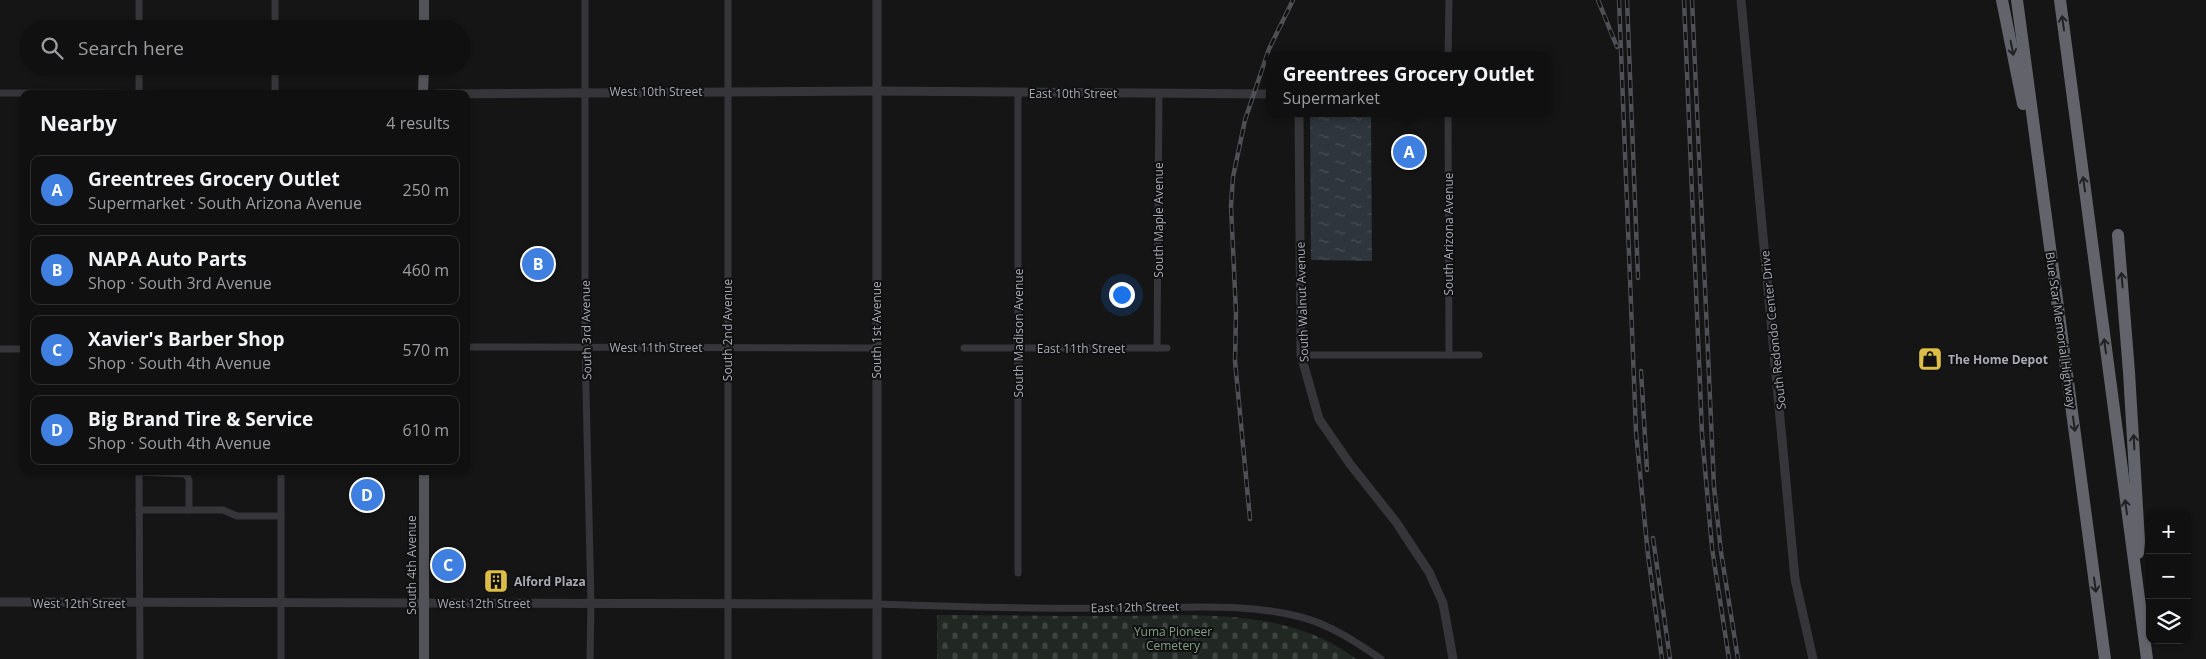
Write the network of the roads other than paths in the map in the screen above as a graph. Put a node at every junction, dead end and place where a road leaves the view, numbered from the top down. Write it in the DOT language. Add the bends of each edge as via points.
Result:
graph roads {
  1 [pos="139,0"];
  2 [pos="275,0"];
  3 [pos="424,0"];
  4 [pos="584,0"];
  5 [pos="728,0"];
  6 [pos="877,0"];
  7 [pos="1450,0"];
  8 [pos="1741,0"];
  9 [pos="2002,0"];
  10 [pos="2017,0"];
  11 [pos="2060,0"];
  12 [pos="139,20"];
  13 [pos="275,20"];
  14 [pos="424,20"];
  15 [pos="1448,52"];
  16 [pos="139,75"];
  17 [pos="275,75"];
  18 [pos="424,75"];
  19 [pos="139,90"];
  20 [pos="275,90"];
  21 [pos="423,90"];
  22 [pos="876,91"];
  23 [pos="584,92"];
  24 [pos="727,92"];
  25 [pos="0,93"];
  26 [pos="20,93"];
  27 [pos="1018,93"];
  28 [pos="1159,93"];
  29 [pos="470,94"];
  30 [pos="1266,94"];
  31 [pos="1299,117"];
  32 [pos="1448,117"];
  33 [pos="2046,220"];
  34 [pos="2118,235"];
  35 [pos="470,347"];
  36 [pos="585,347"];
  37 [pos="1019,347"];
  38 [pos="20,348"];
  39 [pos="727,348"];
  40 [pos="875,348"];
  41 [pos="964,348"];
  42 [pos="1157,348"];
  43 [pos="1167,348"];
  44 [pos="0,349"];
  45 [pos="1301,355"];
  46 [pos="1449,355"];
  47 [pos="1479,355"];
  48 [pos="139,475"];
  49 [pos="186,475"];
  50 [pos="281,475"];
  51 [pos="424,475"];
  52 [pos="139,510"];
  53 [pos="189,510"];
  54 [pos="281,516"];
  55 [pos="1018,573"];
  56 [pos="2136,578"];
  57 [pos="0,602"];
  58 [pos="140,603"];
  59 [pos="281,603"];
  60 [pos="424,603"];
  61 [pos="591,604"];
  62 [pos="728,604"];
  63 [pos="877,604"];
  64 [pos="140,659"];
  65 [pos="280,659"];
  66 [pos="424,659"];
  67 [pos="590,659"];
  68 [pos="728,659"];
  69 [pos="877,659"];
  70 [pos="1381,659"];
  71 [pos="1453,659"];
  72 [pos="1814,659"];
  73 [pos="2105,659"];
  74 [pos="2147,659"];
  1 -- 12 [label="street"];
  2 -- 13 [label="street"];
  3 -- 14 [label="main road"];
  4 -- 23 [label="street, South 3rd Avenue"];
  5 -- 24 [label="street, South 2nd Avenue"];
  6 -- 22 [label="street, South 1st Avenue"];
  7 -- 15 [label="street"];
  8 -- 72 [label="street, South Redondo Center Drive" via="1795,580"];
  9 -- 33 [label="highway, one-way"];
  10 -- 33 [label="highway, Blue Star Memorial Highway"];
  56 -- 11 [label="highway, one-way"];
  16 -- 19 [label="street"];
  17 -- 20 [label="street"];
  18 -- 21 [label="main road"];
  22 -- 24 [label="street, West 10th Street"];
  22 -- 27 [label="street, East 10th Street"];
  22 -- 40 [label="street, South 1st Avenue"];
  23 -- 24 [label="street, West 10th Street"];
  23 -- 29 [label="street, West 10th Street"];
  23 -- 36 [label="street, South 3rd Avenue"];
  24 -- 39 [label="street, South 2nd Avenue"];
  25 -- 26 [label="street"];
  27 -- 28 [label="street, East 10th Street"];
  27 -- 37 [label="street, South Madison Avenue"];
  28 -- 30 [label="street, East 10th Street"];
  28 -- 42 [label="street, South Maple Avenue"];
  31 -- 45 [label="street, South Walnut Avenue"];
  32 -- 46 [label="street, South Arizona Avenue"];
  33 -- 73 [label="highway, Blue Star Memorial Highway, one-way"];
  56 -- 34 [label="highway, one-way" via="2139,541 2130,372"];
  35 -- 36 [label="street, West 11th Street"];
  36 -- 39 [label="street, West 11th Street"];
  36 -- 61 [label="street, South 3rd Avenue"];
  37 -- 41 [label="street, East 11th Street"];
  37 -- 42 [label="street, East 11th Street"];
  37 -- 55 [label="street, South Madison Avenue"];
  38 -- 44 [label="street"];
  39 -- 40 [label="street, West 11th Street"];
  39 -- 62 [label="street, South 2nd Avenue"];
  40 -- 63 [label="street, South 1st Avenue"];
  42 -- 43 [label="street, East 11th Street"];
  45 -- 46 [label="street"];
  45 -- 71 [label="street, South Walnut Avenue" via="1319,419 1429,572 1443,603"];
  46 -- 47 [label="street"];
  48 -- 52 [label="street"];
  49 -- 53 [label="street"];
  50 -- 54 [label="street"];
  51 -- 60 [label="main road, South 4th Avenue"];
  52 -- 53 [label="street"];
  52 -- 58 [label="street"];
  53 -- 54 [label="street" via="223,510 236,516"];
  54 -- 59 [label="street"];
  56 -- 74 [label="highway"];
  57 -- 58 [label="street, West 12th Street"];
  58 -- 59 [label="street, West 12th Street"];
  58 -- 64 [label="street"];
  59 -- 60 [label="street, West 12th Street"];
  59 -- 65 [label="street"];
  60 -- 61 [label="street, West 12th Street"];
  60 -- 66 [label="main road, South 4th Avenue"];
  61 -- 62 [label="street, West 12th Street"];
  61 -- 67 [label="street, South 3rd Avenue"];
  62 -- 63 [label="street, West 12th Street"];
  62 -- 68 [label="street, South 2nd Avenue"];
  63 -- 69 [label="street, South 1st Avenue"];
  63 -- 70 [label="street, East 12th Street" via="1196,606 1254,610 1301,617 1344,634"];
}
